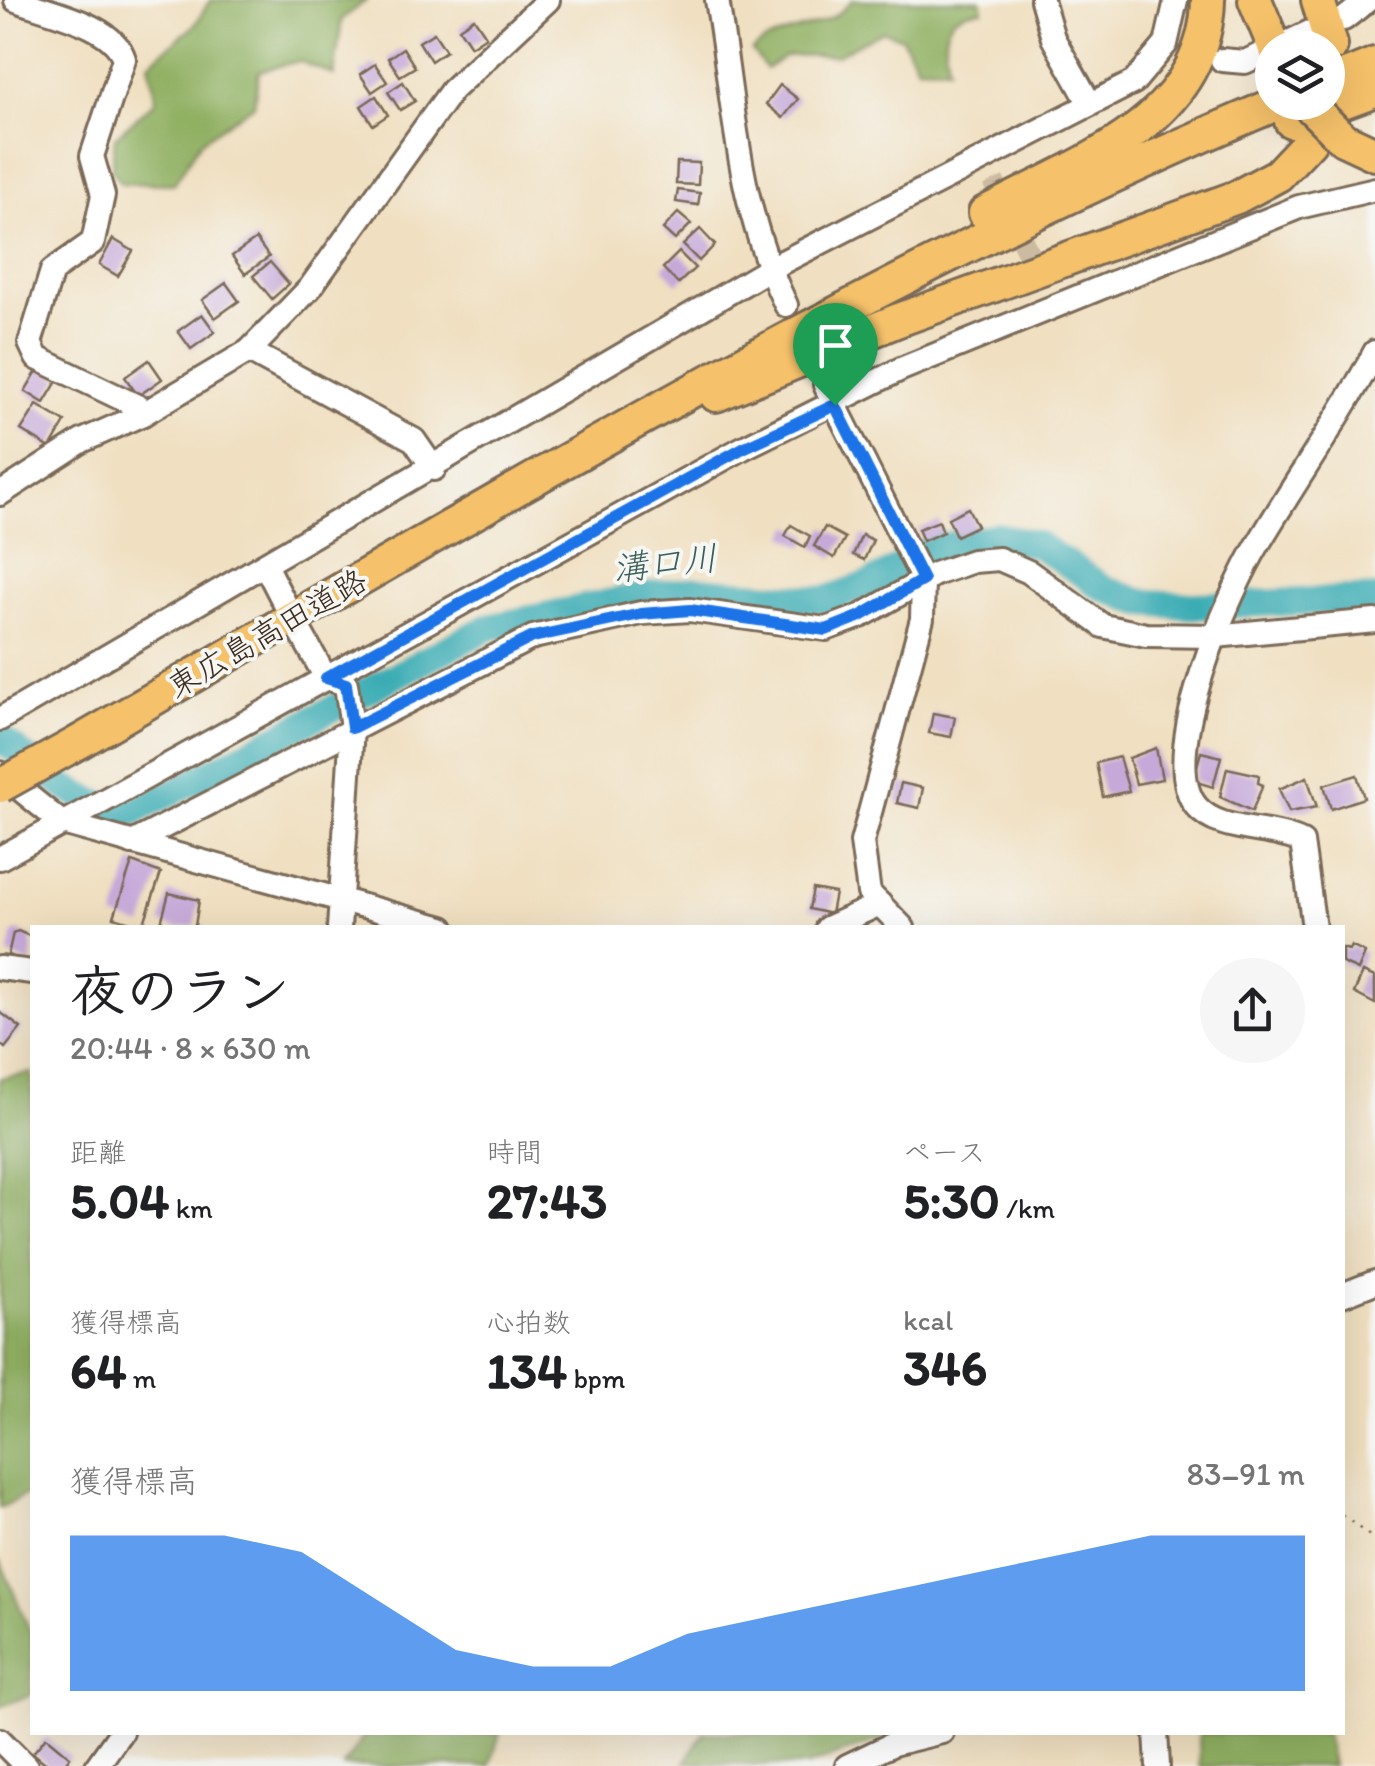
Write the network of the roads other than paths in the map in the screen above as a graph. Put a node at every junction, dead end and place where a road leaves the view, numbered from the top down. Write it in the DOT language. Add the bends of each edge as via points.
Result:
graph roads {
  1 [pos="16,0"];
  2 [pos="548,0"];
  3 [pos="1042,0"];
  4 [pos="1176,0"];
  5 [pos="1208,0"];
  6 [pos="1255,0"];
  7 [pos="1368,0"];
  8 [pos="723,2"];
  9 [pos="1326,24"];
  10 [pos="1267,30"];
  11 [pos="1255,57"];
  12 [pos="1222,60"];
  13 [pos="1375,64"];
  14 [pos="1345,82"];
  15 [pos="1375,90"];
  16 [pos="1345,94"];
  17 [pos="1090,104"];
  18 [pos="1255,114"];
  19 [pos="1270,120"];
  20 [pos="1332,120"];
  21 [pos="1310,142"];
  22 [pos="1375,154"];
  23 [pos="1375,189"];
  24 [pos="769,269"];
  25 [pos="1043,282"];
  26 [pos="786,304"];
  27 [pos="1055,310"];
  28 [pos="249,351"];
  29 [pos="1375,352"];
  30 [pos="701,382"];
  31 [pos="830,395"];
  32 [pos="143,414"];
  33 [pos="649,422"];
  34 [pos="434,468"];
  35 [pos="532,480"];
  36 [pos="0,494"];
  37 [pos="264,566"];
  38 [pos="923,580"];
  39 [pos="285,604"];
  40 [pos="1375,621"];
  41 [pos="300,630"];
  42 [pos="1216,636"];
  43 [pos="326,678"];
  44 [pos="2,718"];
  45 [pos="352,728"];
  46 [pos="0,773"];
  47 [pos="0,786"];
  48 [pos="62,823"];
  49 [pos="132,844"];
  50 [pos="0,858"];
  51 [pos="341,899"];
  52 [pos="880,904"];
  53 [pos="339,925"];
  54 [pos="432,925"];
  55 [pos="834,925"];
  56 [pos="900,925"];
  57 [pos="1314,925"];
  58 [pos="0,968"];
  59 [pos="30,972"];
  60 [pos="1374,1284"];
  61 [pos="1345,1295"];
  62 [pos="119,1735"];
  63 [pos="930,1735"];
  64 [pos="1156,1735"];
  65 [pos="0,1740"];
  66 [pos="26,1766"];
  67 [pos="98,1766"];
  68 [pos="847,1766"];
  69 [pos="1158,1766"];
  1 -- 32 [label="street" via="100,32 121,47 124,59 92,156 103,211 93,242 52,271 30,343 38,358 139,406"];
  2 -- 28 [label="street" via="452,90 310,288"];
  3 -- 17 [label="street" via="1053,38"];
  4 -- 17 [label="street" via="1168,52 1134,82"];
  5 -- 30 [label="highway" via="1190,74 1154,117"];
  6 -- 10 [label="highway"];
  7 -- 9 [label="street"];
  8 -- 24 [label="street" via="739,166"];
  11 -- 12 [label="street"];
  13 -- 14 [label="highway"];
  15 -- 16 [label="highway"];
  17 -- 24 [label="street" via="989,170"];
  18 -- 30 [label="highway" via="1046,206"];
  19 -- 33 [label="highway" via="850,318"];
  20 -- 22 [label="highway, bridge" via="1344,139"];
  21 -- 33 [label="highway" via="1278,175 1222,204 896,321"];
  23 -- 27 [label="street" via="1299,207"];
  24 -- 26 [label="street"];
  24 -- 34 [label="street"];
  25 -- 27 [label="street"];
  27 -- 31 [label="street"];
  28 -- 32 [label="street"];
  28 -- 34 [label="street" via="414,440"];
  29 -- 42 [label="street" via="1258,544"];
  30 -- 35 [label="highway"];
  31 -- 38 [label="street"];
  31 -- 43 [label="street"];
  32 -- 36 [label="street" via="82,441"];
  33 -- 35 [label="highway"];
  34 -- 37 [label="street"];
  35 -- 47 [label="highway, 東広島高田道路, bridge"];
  37 -- 39 [label="street"];
  37 -- 44 [label="street"];
  38 -- 42 [label="street" via="972,561 999,559 1029,572 1103,626 1146,635"];
  38 -- 45 [label="street" via="826,630 690,610 533,637"];
  38 -- 52 [label="street" via="922,619 862,842 869,893"];
  40 -- 42 [label="street"];
  41 -- 43 [label="street"];
  42 -- 57 [label="street" via="1193,706 1185,780 1194,804 1211,820 1302,842"];
  43 -- 45 [label="street" via="346,684"];
  43 -- 48 [label="street"];
  45 -- 49 [label="street"];
  45 -- 51 [label="street"];
  46 -- 48 [label="street"];
  48 -- 49 [label="street"];
  48 -- 50 [label="street"];
  49 -- 51 [label="street"];
  51 -- 53 [label="street"];
  51 -- 54 [label="street"];
  52 -- 55 [label="street"];
  52 -- 56 [label="street"];
  58 -- 59 [label="street"];
  60 -- 61 [label="street"];
  62 -- 67 [label="street"];
  63 -- 68 [label="street"];
  64 -- 69 [label="street"];
  65 -- 66 [label="street"];
}
